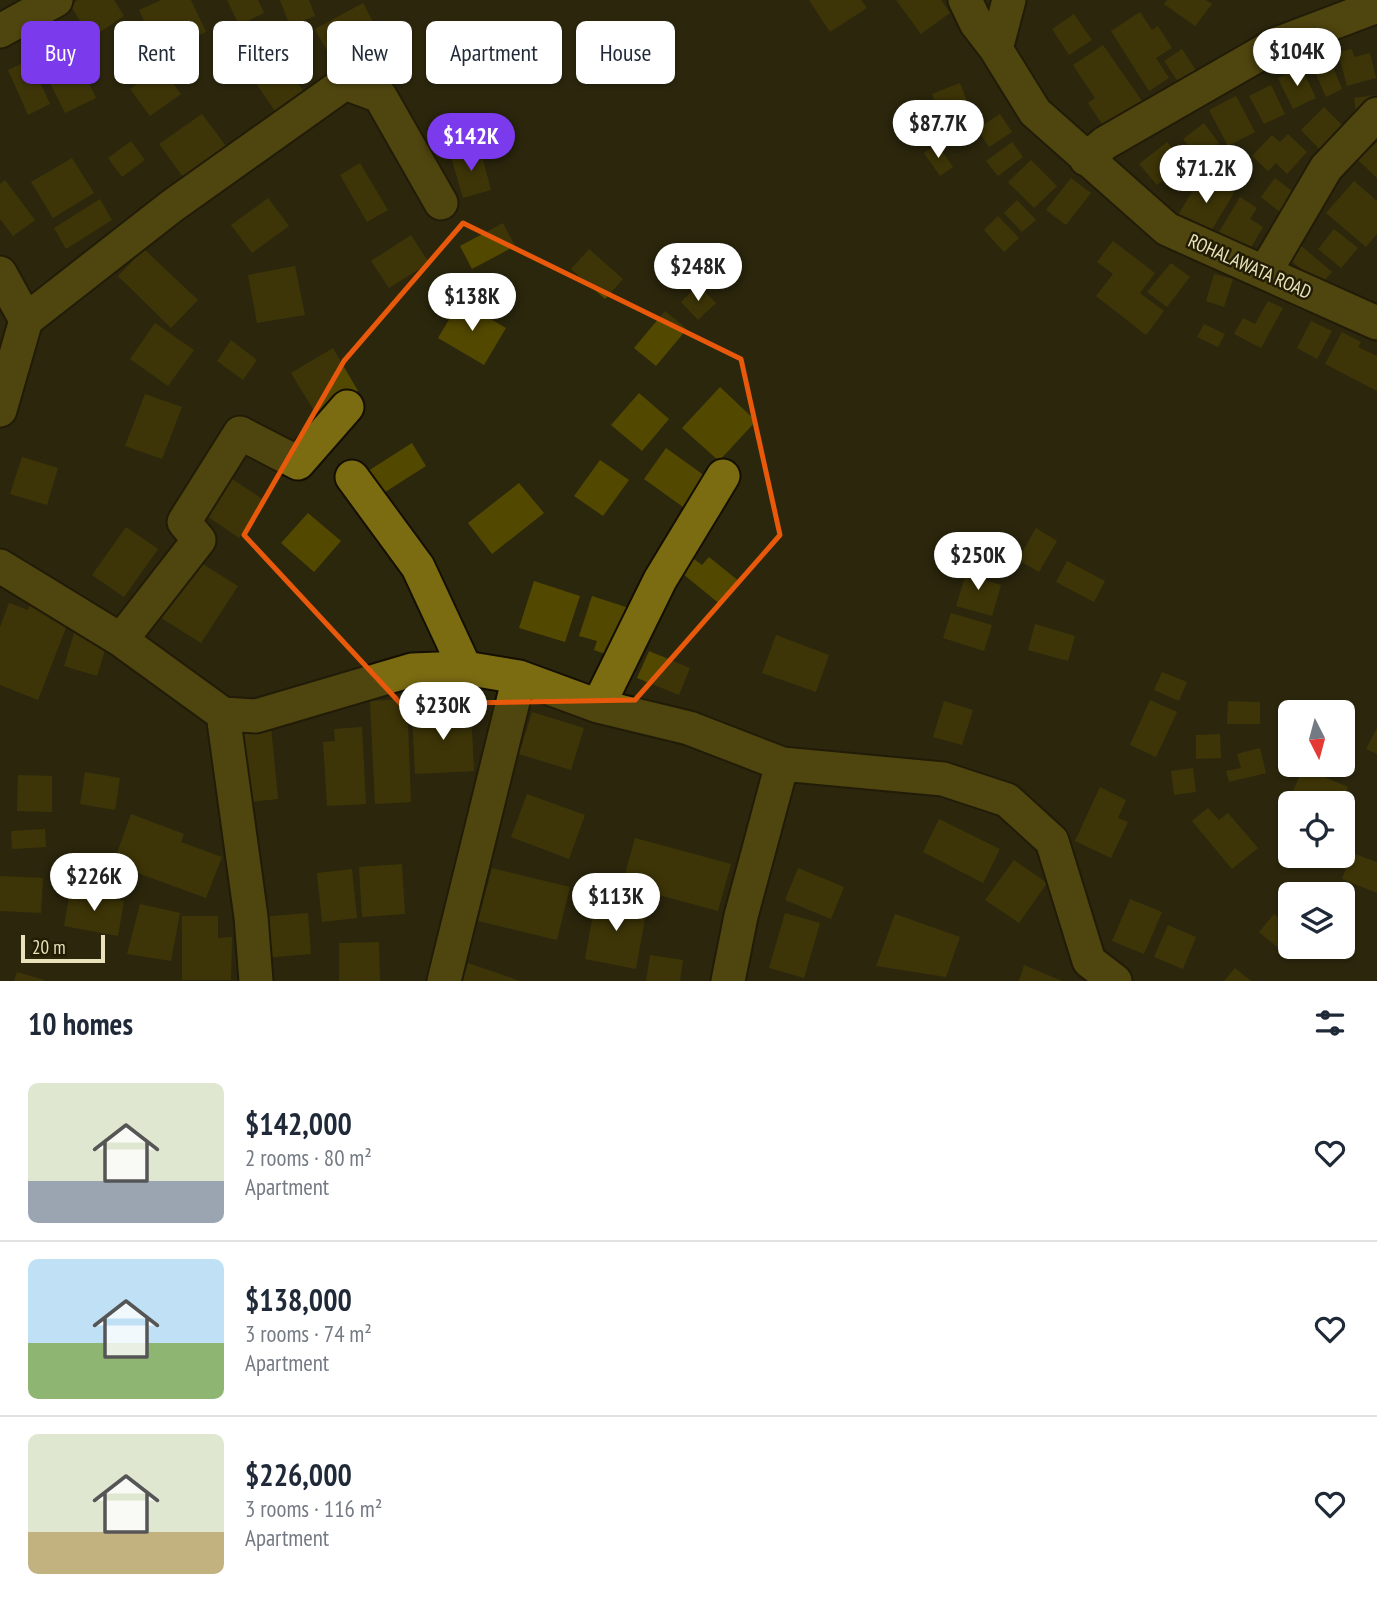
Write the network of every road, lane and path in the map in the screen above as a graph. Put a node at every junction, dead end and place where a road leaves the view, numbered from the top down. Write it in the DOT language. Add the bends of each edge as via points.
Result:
graph roads {
  1 [pos="56,0"];
  2 [pos="965,0"];
  3 [pos="1009,0"];
  4 [pos="1377,6"];
  5 [pos="0,32"];
  6 [pos="996,50"];
  7 [pos="1377,114"];
  8 [pos="1086,159"];
  9 [pos="441,203"];
  10 [pos="1265,272"];
  11 [pos="0,273"];
  12 [pos="26,320"];
  13 [pos="1377,323"];
  14 [pos="347,407"];
  15 [pos="0,410"];
  16 [pos="723,476"];
  17 [pos="352,477"];
  18 [pos="0,566"];
  19 [pos="121,640"];
  20 [pos="465,668"];
  21 [pos="519,677"];
  22 [pos="598,706"];
  23 [pos="223,714"];
  24 [pos="782,764"];
  25 [pos="256,981"];
  26 [pos="444,981"];
  27 [pos="728,981"];
  28 [pos="1115,981"];
  1 -- 5 [label="street"];
  2 -- 6 [label="street, ROHALAWATA ROAD"];
  3 -- 6 [label="street"];
  4 -- 8 [label="street" via="1277,44 1105,143"];
  6 -- 8 [label="street, ROHALAWATA ROAD" via="1035,112"];
  7 -- 10 [label="street" via="1326,169"];
  8 -- 10 [label="street, ROHALAWATA ROAD" via="1167,229"];
  9 -- 12 [label="street" via="380,96 345,83 172,206"];
  10 -- 13 [label="street, ROHALAWATA ROAD"];
  11 -- 12 [label="street"];
  12 -- 15 [label="street"];
  14 -- 19 [label="street" via="298,463 240,433 184,522 199,540"];
  16 -- 22 [label="street" via="660,580"];
  17 -- 20 [label="street" via="418,567"];
  18 -- 19 [label="street"];
  19 -- 23 [label="street"];
  20 -- 21 [label="street"];
  20 -- 23 [label="street" via="412,670 256,716"];
  21 -- 22 [label="street"];
  21 -- 26 [label="street"];
  22 -- 24 [label="street" via="689,728"];
  23 -- 25 [label="street"];
  24 -- 27 [label="street"];
  24 -- 28 [label="street" via="943,779 1007,800 1052,841 1089,961"];
}
